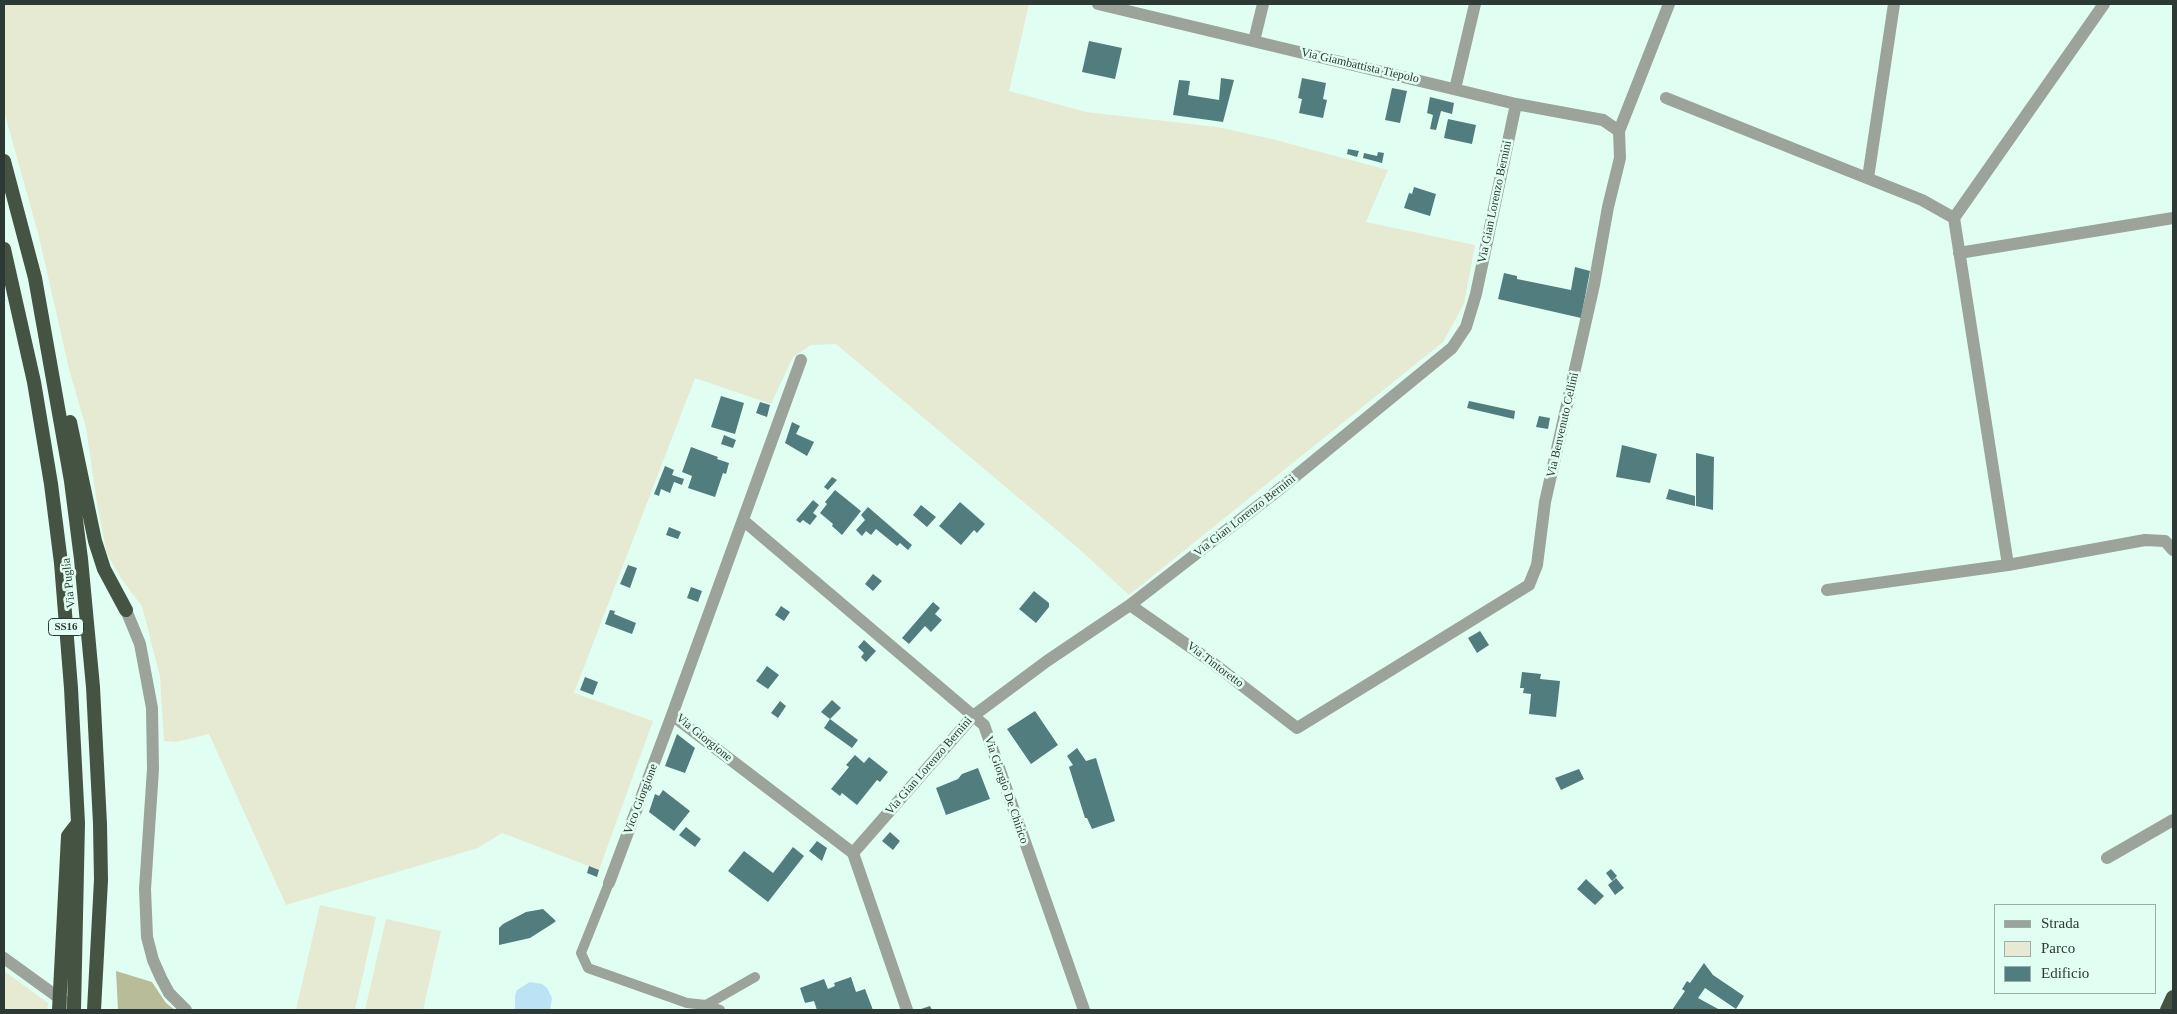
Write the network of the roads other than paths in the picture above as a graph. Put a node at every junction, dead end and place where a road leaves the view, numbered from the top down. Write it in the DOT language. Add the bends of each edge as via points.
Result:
graph roads {
  1 [pos="1098,4"];
  2 [pos="1263,4"];
  3 [pos="1475,4"];
  4 [pos="1669,4"];
  5 [pos="1894,4"];
  6 [pos="2104,4"];
  7 [pos="1254,41"];
  8 [pos="1455,89"];
  9 [pos="1666,98"];
  10 [pos="1516,104"];
  11 [pos="1619,131"];
  12 [pos="4,161"];
  13 [pos="1868,178"];
  14 [pos="1954,218"];
  15 [pos="2173,218"];
  16 [pos="4,249"];
  17 [pos="1959,253"];
  18 [pos="802,360"];
  19 [pos="54,379"];
  20 [pos="744,521"];
  21 [pos="2173,550"];
  22 [pos="2008,565"];
  23 [pos="1827,590"];
  24 [pos="1130,605"];
  25 [pos="126,610"];
  26 [pos="672,715"];
  27 [pos="973,716"];
  28 [pos="1297,728"];
  29 [pos="2173,820"];
  30 [pos="78,823"];
  31 [pos="853,853"];
  32 [pos="2107,858"];
  33 [pos="609,883"];
  34 [pos="4,958"];
  35 [pos="755,977"];
  36 [pos="2173,997"];
  37 [pos="706,1005"];
  38 [pos="59,1010"];
  39 [pos="75,1010"];
  40 [pos="94,1010"];
  41 [pos="186,1010"];
  42 [pos="720,1010"];
  43 [pos="907,1010"];
  44 [pos="1084,1010"];
  45 [pos="2167,1010"];
  1 -- 7 [label="street, Via Giambattista Tiepolo"];
  2 -- 7 [label="street"];
  3 -- 8 [label="street"];
  4 -- 11 [label="street, Via Benvenuto Cellini"];
  5 -- 13 [label="street"];
  6 -- 14 [label="street"];
  7 -- 8 [label="street, Via Giambattista Tiepolo"];
  8 -- 10 [label="street, Via Giambattista Tiepolo"];
  9 -- 13 [label="street"];
  10 -- 11 [label="street, Via Giambattista Tiepolo" via="1603,120"];
  10 -- 24 [label="street, Via Gian Lorenzo Bernini" via="1476,294 1466,327 1452,348 1276,492"];
  11 -- 28 [label="street, Via Benvenuto Cellini" via="1620,158 1545,502 1537,565 1529,585"];
  12 -- 19 [label="highway, Via Puglia / SS16" via="35,278"];
  13 -- 14 [label="street" via="1922,200"];
  14 -- 17 [label="street"];
  15 -- 17 [label="street"];
  16 -- 30 [label="highway, Via Puglia / SS16" via="34,382 51,484 61,563"];
  17 -- 22 [label="street"];
  18 -- 20 [label="street, Via Giorgione"];
  19 -- 25 [label="highway" via="66,404 95,541 104,569"];
  19 -- 40 [label="highway, Via Puglia / SS16" via="82,559 94,687 101,880"];
  20 -- 26 [label="street, Via Giorgione"];
  20 -- 27 [label="street, Via Giorgio De Chirico"];
  21 -- 22 [label="street" via="2166,541 2145,540"];
  22 -- 23 [label="street"];
  24 -- 27 [label="street, Via Gian Lorenzo Bernini"];
  24 -- 28 [label="street, Via Tintoretto" via="1209,660"];
  25 -- 41 [label="street" via="140,644 152,708 153,769 145,889 147,937 153,960 169,993"];
  26 -- 31 [label="street, Via Giorgione"];
  26 -- 33 [label="street, Vico Giorgione"];
  27 -- 31 [label="street, Via Gian Lorenzo Bernini"];
  27 -- 44 [label="street, Via Giorgio De Chirico" via="984,726"];
  29 -- 32 [label="street"];
  30 -- 38 [label="highway" via="68,836"];
  30 -- 39 [label="highway, Via Puglia / SS16"];
  31 -- 43 [label="street"];
  33 -- 37 [label="lane" via="581,953 588,968 688,1003"];
  34 -- 39 [label="street"];
  35 -- 37 [label="lane"];
  36 -- 45 [label="highway"];
  37 -- 42 [label="lane"];
}
